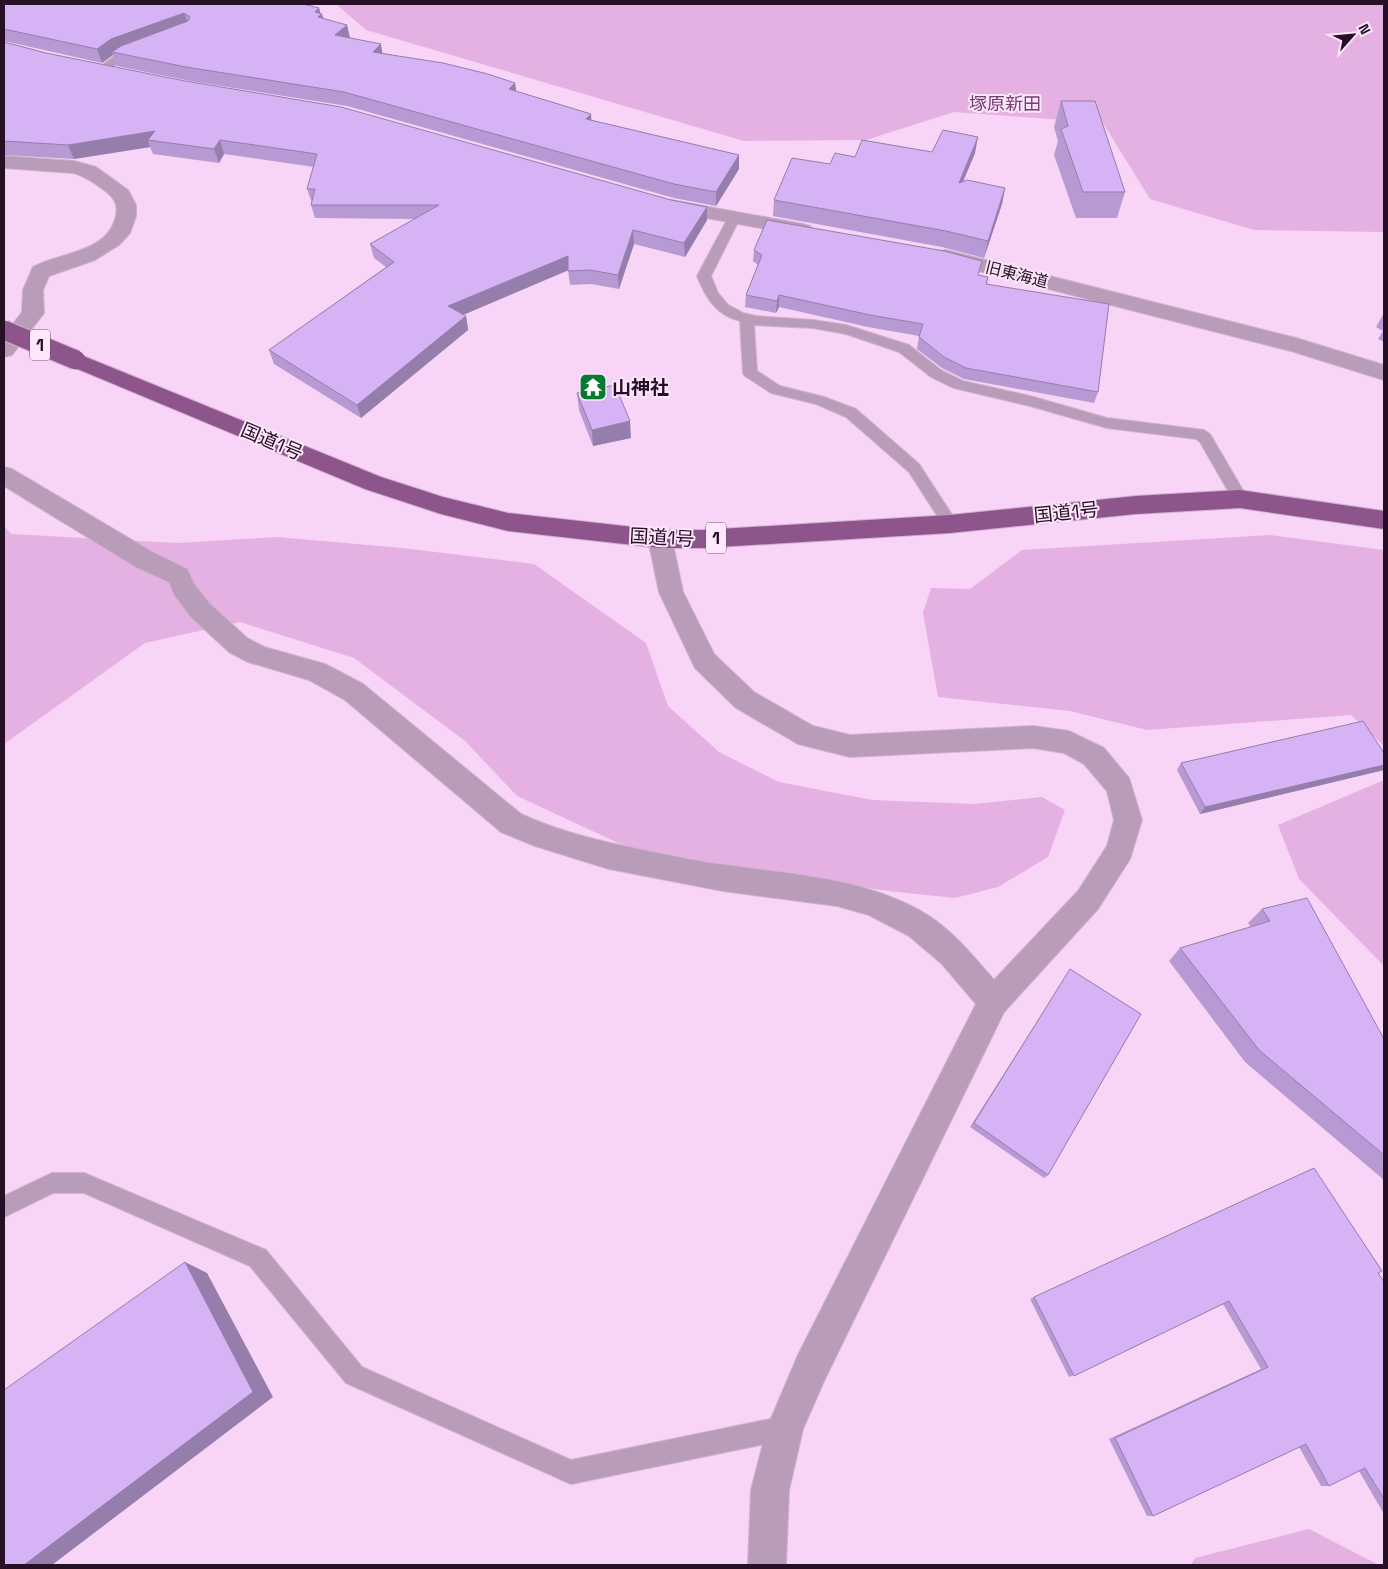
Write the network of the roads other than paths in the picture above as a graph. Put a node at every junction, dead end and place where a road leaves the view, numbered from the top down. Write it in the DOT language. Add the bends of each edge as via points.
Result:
graph roads {
  1 [pos="144,46"];
  2 [pos="94,68"];
  3 [pos="122,74"];
  4 [pos="4,162"];
  5 [pos="654,201"];
  6 [pos="734,218"];
  7 [pos="819,233"];
  8 [pos="932,253"];
  9 [pos="747,319"];
  10 [pos="4,330"];
  11 [pos="4,350"];
  12 [pos="1384,373"];
  13 [pos="4,475"];
  14 [pos="1240,500"];
  15 [pos="1384,520"];
  16 [pos="950,524"];
  17 [pos="660,539"];
  18 [pos="993,1002"];
  19 [pos="4,1207"];
  20 [pos="785,1428"];
  21 [pos="767,1565"];
  1 -- 2 [label="lane"];
  2 -- 3 [label="street"];
  4 -- 11 [label="street" via="74,166 89,171 121,194 126,216 120,233 112,241 88,255 40,272 34,290 33,313"];
  5 -- 6 [label="street"];
  6 -- 7 [label="street"];
  6 -- 9 [label="lane" via="704,276 720,304"];
  8 -- 12 [label="street, 旧東海道" via="1296,345"];
  9 -- 14 [label="lane" via="770,324 830,326 907,348 938,376 964,386 1120,426 1199,434 1205,438"];
  9 -- 16 [label="lane" via="750,373 776,390 819,400 851,413 914,468"];
  10 -- 17 [label="highway, 国道1号 / 1, bridge" via="373,483 441,505 508,522"];
  13 -- 18 [label="street" via="144,560 178,576 184,590 200,610 238,645 257,655 316,671 354,692 511,823 535,834 609,856 723,878 837,893 874,904 919,926 946,948"];
  14 -- 15 [label="highway, 国道1号 / 1"];
  14 -- 16 [label="highway, 国道1号 / 1" via="1136,505"];
  16 -- 17 [label="highway, 国道1号 / 1"];
  17 -- 18 [label="street" via="671,592 704,661 745,700 807,736 850,746 1033,738 1069,742 1094,756 1119,786 1128,820 1120,850 1088,900"];
  18 -- 20 [label="street" via="810,1368"];
  19 -- 20 [label="lane" via="52,1182 84,1183 258,1258 354,1375 571,1472"];
  20 -- 21 [label="street" via="770,1490"];
}
